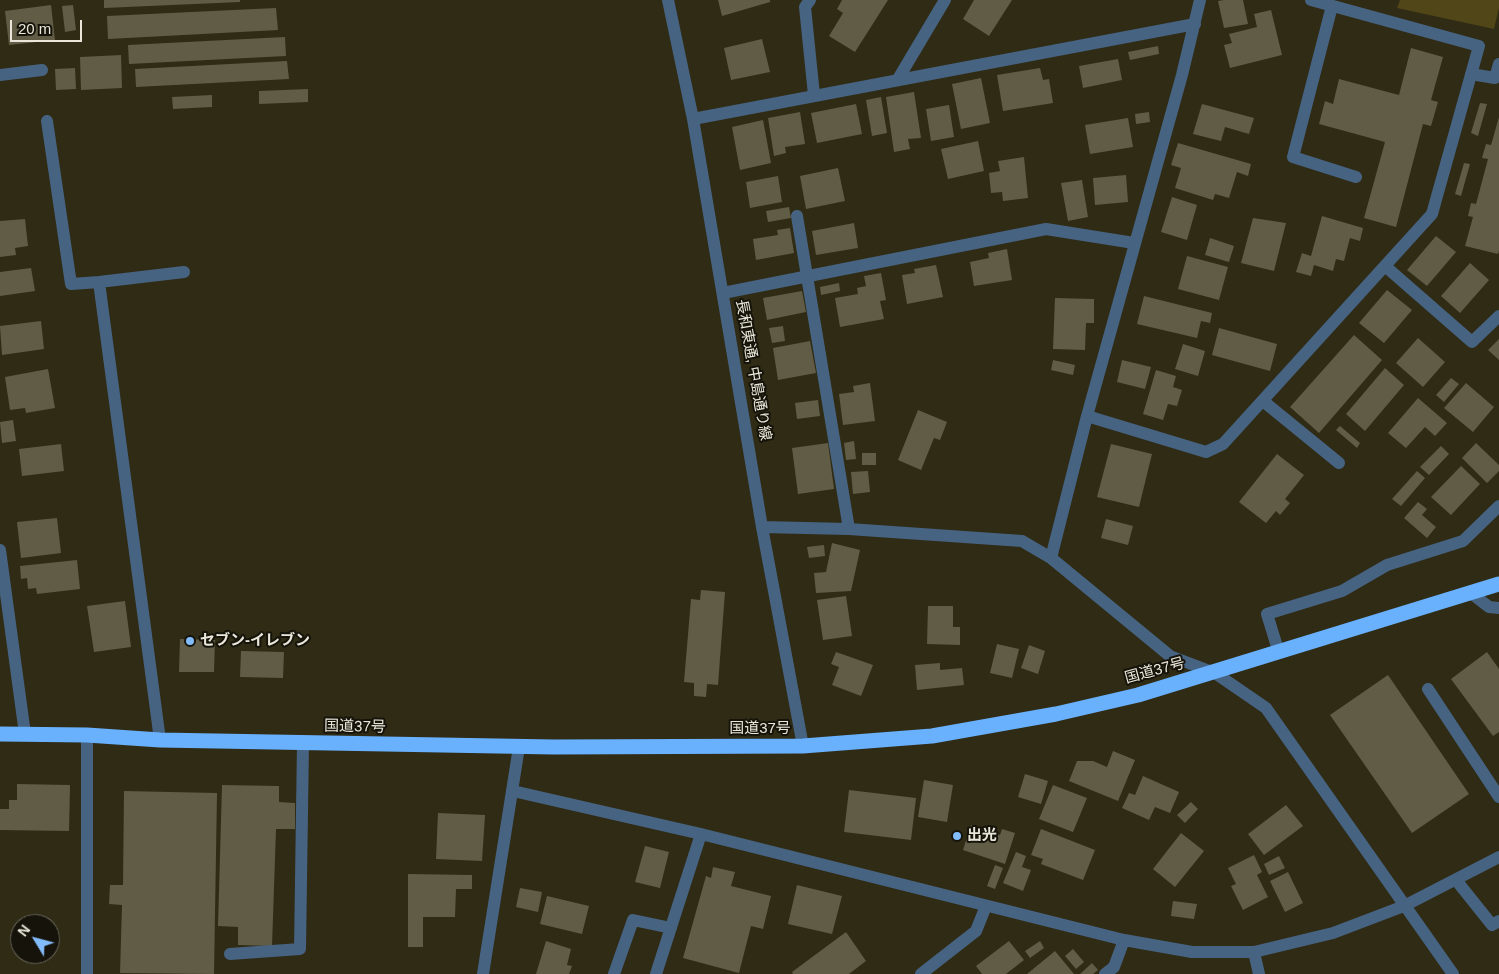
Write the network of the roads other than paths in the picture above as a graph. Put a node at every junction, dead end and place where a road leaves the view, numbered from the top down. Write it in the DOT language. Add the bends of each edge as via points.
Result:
graph roads {
  1 [pos="668,0"];
  2 [pos="810,0"];
  3 [pos="945,0"];
  4 [pos="1200,0"];
  5 [pos="1311,0"];
  6 [pos="1332,6"];
  7 [pos="1195,24"];
  8 [pos="1499,64"];
  9 [pos="42,70"];
  10 [pos="1471,74"];
  11 [pos="0,75"];
  12 [pos="898,79"];
  13 [pos="814,95"];
  14 [pos="693,119"];
  15 [pos="47,121"];
  16 [pos="1356,177"];
  17 [pos="797,216"];
  18 [pos="1134,243"];
  19 [pos="1385,266"];
  20 [pos="184,272"];
  21 [pos="806,277"];
  22 [pos="99,282"];
  23 [pos="723,293"];
  24 [pos="1499,316"];
  25 [pos="1262,401"];
  26 [pos="1087,416"];
  27 [pos="1339,463"];
  28 [pos="1499,506"];
  29 [pos="762,527"];
  30 [pos="848,529"];
  31 [pos="0,550"];
  32 [pos="1052,558"];
  33 [pos="1499,584"];
  34 [pos="1471,593"];
  35 [pos="1499,608"];
  36 [pos="1279,653"];
  37 [pos="1215,673"];
  38 [pos="1428,689"];
  39 [pos="0,734"];
  40 [pos="25,734"];
  41 [pos="87,735"];
  42 [pos="160,740"];
  43 [pos="303,743"];
  44 [pos="803,746"];
  45 [pos="519,747"];
  46 [pos="513,790"];
  47 [pos="1499,797"];
  48 [pos="701,834"];
  49 [pos="1499,857"];
  50 [pos="1456,880"];
  51 [pos="986,906"];
  52 [pos="1404,906"];
  53 [pos="1499,921"];
  54 [pos="671,928"];
  55 [pos="1124,940"];
  56 [pos="1254,952"];
  57 [pos="230,954"];
  58 [pos="87,974"];
  59 [pos="483,974"];
  60 [pos="614,974"];
  61 [pos="656,974"];
  62 [pos="921,974"];
  63 [pos="1105,974"];
  64 [pos="1259,974"];
  65 [pos="1453,974"];
  1 -- 14 [label="street, 長和東通, 中島通り線"];
  2 -- 13 [label="street" via="805,7"];
  3 -- 12 [label="street"];
  4 -- 7 [label="street"];
  5 -- 6 [label="street"];
  6 -- 10 [label="street" via="1479,46"];
  6 -- 16 [label="street" via="1293,157"];
  7 -- 12 [label="street"];
  7 -- 18 [label="street"];
  8 -- 10 [label="street" via="1495,78"];
  9 -- 11 [label="street"];
  10 -- 19 [label="street" via="1432,214"];
  12 -- 13 [label="street"];
  13 -- 14 [label="street"];
  14 -- 23 [label="street, 長和東通, 中島通り線"];
  15 -- 22 [label="street" via="71,284"];
  17 -- 21 [label="street"];
  18 -- 21 [label="street" via="1046,229"];
  18 -- 26 [label="street"];
  19 -- 24 [label="street" via="1472,342"];
  19 -- 25 [label="street"];
  20 -- 22 [label="street"];
  21 -- 23 [label="street"];
  21 -- 30 [label="street"];
  22 -- 42 [label="street"];
  23 -- 29 [label="street, 長和東通, 中島通り線"];
  25 -- 26 [label="street" via="1224,444 1206,452"];
  25 -- 27 [label="street"];
  26 -- 32 [label="street"];
  28 -- 36 [label="street" via="1464,541 1387,565 1342,590 1267,614"];
  29 -- 30 [label="street"];
  29 -- 44 [label="street, 長和東通, 中島通り線"];
  30 -- 32 [label="street" via="1022,541"];
  31 -- 40 [label="street"];
  32 -- 37 [label="street" via="1170,656"];
  33 -- 34 [label="highway, 国道37号"];
  34 -- 35 [label="street" via="1490,607"];
  34 -- 36 [label="highway, 国道37号"];
  36 -- 37 [label="highway, 国道37号"];
  37 -- 44 [label="highway, 国道37号" via="1046,716 932,736"];
  37 -- 52 [label="street" via="1266,708"];
  38 -- 47 [label="street"];
  39 -- 40 [label="highway, 国道37号"];
  40 -- 41 [label="highway, 国道37号"];
  41 -- 42 [label="highway, 国道37号"];
  41 -- 58 [label="street"];
  42 -- 43 [label="highway, 国道37号"];
  43 -- 45 [label="highway, 国道37号"];
  43 -- 57 [label="street" via="300,950"];
  44 -- 45 [label="highway, 国道37号"];
  45 -- 46 [label="street"];
  46 -- 48 [label="street"];
  46 -- 59 [label="street"];
  48 -- 51 [label="street"];
  48 -- 54 [label="street"];
  49 -- 50 [label="street"];
  50 -- 52 [label="street"];
  50 -- 53 [label="street" via="1492,925"];
  51 -- 55 [label="street"];
  51 -- 62 [label="street" via="976,931"];
  52 -- 56 [label="street" via="1333,933"];
  52 -- 65 [label="street"];
  54 -- 60 [label="street" via="633,920"];
  54 -- 61 [label="street"];
  55 -- 56 [label="street" via="1192,952"];
  55 -- 63 [label="street" via="1114,967"];
  56 -- 64 [label="street"];
}
